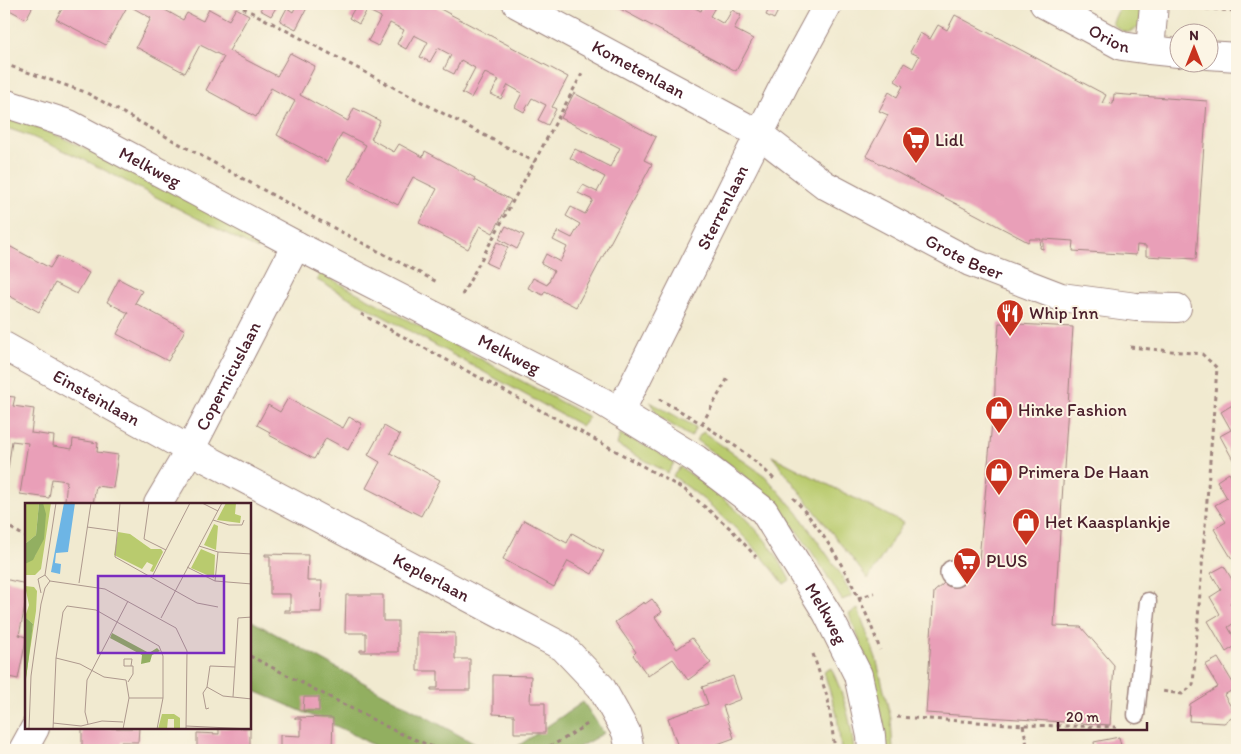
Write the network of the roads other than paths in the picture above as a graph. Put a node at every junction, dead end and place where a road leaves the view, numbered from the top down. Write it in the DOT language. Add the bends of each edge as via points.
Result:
graph roads {
  1 [pos="828,4"];
  2 [pos="1044,4"];
  3 [pos="524,5"];
  4 [pos="1154,5"];
  5 [pos="1150,50"];
  6 [pos="1168,52"];
  7 [pos="1218,56"];
  8 [pos="1237,57"];
  9 [pos="4,103"];
  10 [pos="759,134"];
  11 [pos="296,246"];
  12 [pos="1186,309"];
  13 [pos="4,346"];
  14 [pos="620,412"];
  15 [pos="190,450"];
  16 [pos="159,503"];
  17 [pos="1148,600"];
  18 [pos="1136,716"];
  19 [pos="34,729"];
  20 [pos="23,750"];
  21 [pos="630,750"];
  22 [pos="872,750"];
  1 -- 10 [label="street, Sterrenlaan"];
  2 -- 5 [label="street, Orion" via="1122,46"];
  3 -- 10 [label="street, Kometenlaan"];
  4 -- 5 [label="street, Orion"];
  5 -- 6 [label="street, Orion"];
  7 -- 8 [label="street"];
  9 -- 11 [label="street, Melkweg" via="69,124"];
  10 -- 12 [label="street, Grote Beer" via="825,184 970,262 1061,298"];
  10 -- 14 [label="street, Sterrenlaan"];
  11 -- 14 [label="street, Melkweg"];
  11 -- 15 [label="street, Copernicuslaan"];
  13 -- 15 [label="street, Einsteinlaan"];
  14 -- 22 [label="street, Melkweg" via="685,452 764,511 828,613 858,675"];
  15 -- 16 [label="street, Copernicuslaan"];
  15 -- 21 [label="street, Keplerlaan" via="564,647 601,687 626,732"];
  17 -- 18 [label="lane"];
  19 -- 20 [label="street"];
}
